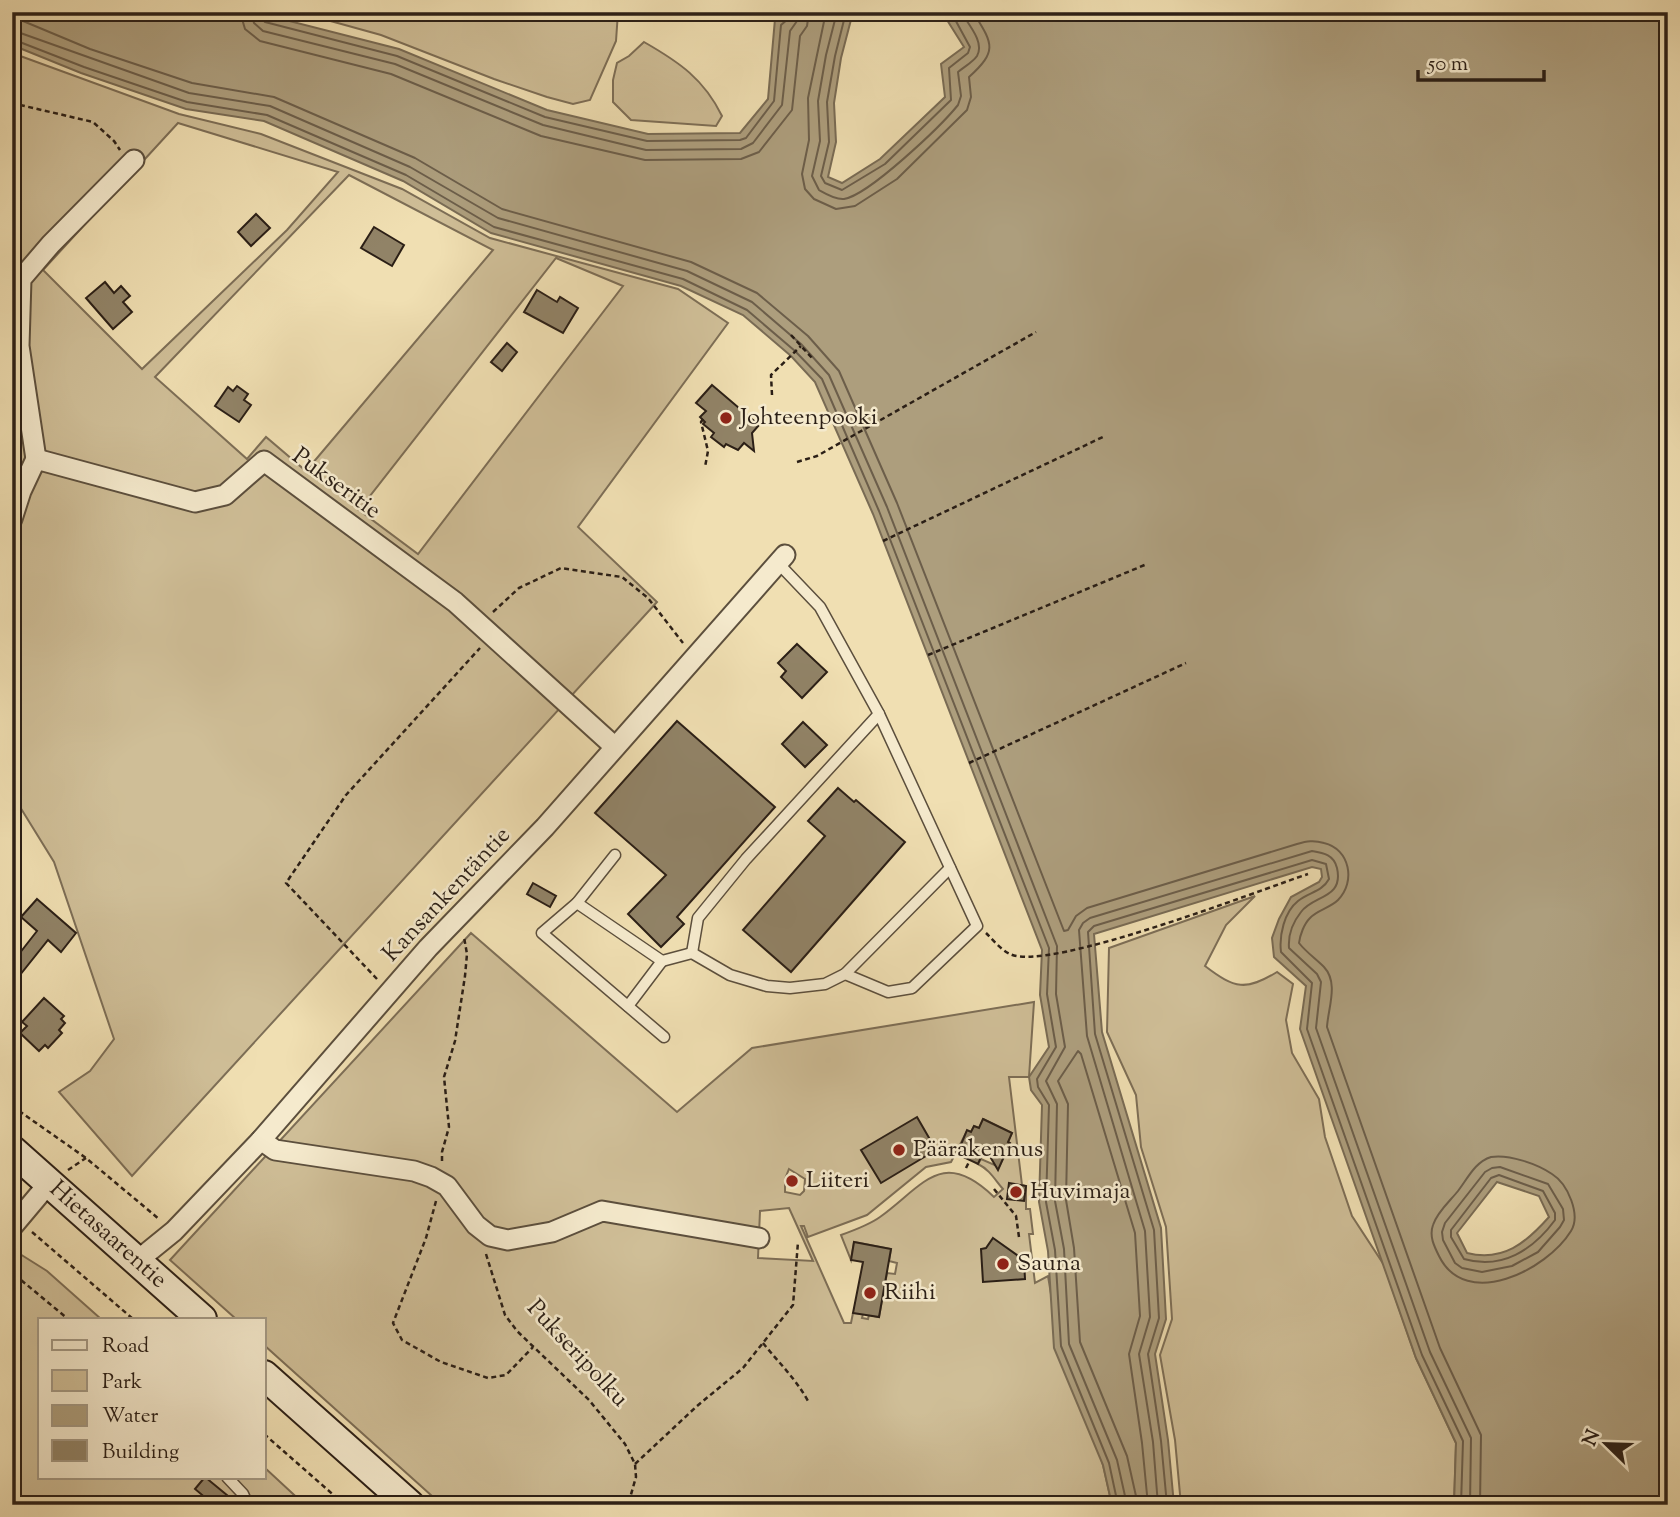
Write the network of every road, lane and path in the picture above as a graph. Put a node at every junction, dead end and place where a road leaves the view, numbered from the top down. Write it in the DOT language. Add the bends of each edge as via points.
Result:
graph roads {
  1 [pos="12,106"];
  2 [pos="132,163"];
  3 [pos="1036,332"];
  4 [pos="791,335"];
  5 [pos="801,346"];
  6 [pos="812,358"];
  7 [pos="772,395"];
  8 [pos="703,419"];
  9 [pos="1105,436"];
  10 [pos="36,459"];
  11 [pos="797,462"];
  12 [pos="705,467"];
  13 [pos="12,519"];
  14 [pos="883,541"];
  15 [pos="782,559"];
  16 [pos="1147,564"];
  17 [pos="468,614"];
  18 [pos="492,635"];
  19 [pos="928,655"];
  20 [pos="694,657"];
  21 [pos="1186,663"];
  22 [pos="879,714"];
  23 [pos="615,747"];
  24 [pos="970,763"];
  25 [pos="615,855"];
  26 [pos="950,868"];
  27 [pos="1308,874"];
  28 [pos="577,902"];
  29 [pos="463,913"];
  30 [pos="977,926"];
  31 [pos="692,953"];
  32 [pos="662,961"];
  33 [pos="845,974"];
  34 [pos="389,993"];
  35 [pos="628,1006"];
  36 [pos="664,1037"];
  37 [pos="12,1106"];
  38 [pos="261,1140"];
  39 [pos="12,1150"];
  40 [pos="970,1160"];
  41 [pos="966,1168"];
  42 [pos="50,1183"];
  43 [pos="447,1186"];
  44 [pos="994,1189"];
  45 [pos="16,1224"];
  46 [pos="476,1225"];
  47 [pos="174,1231"];
  48 [pos="1019,1237"];
  49 [pos="759,1238"];
  50 [pos="798,1242"];
  51 [pos="137,1261"];
  52 [pos="12,1266"];
  53 [pos="67,1318"];
  54 [pos="132,1318"];
  55 [pos="201,1318"];
  56 [pos="763,1343"];
  57 [pos="533,1347"];
  58 [pos="266,1377"];
  59 [pos="808,1401"];
  60 [pos="266,1436"];
  61 [pos="635,1464"];
  62 [pos="228,1478"];
  63 [pos="248,1505"];
  64 [pos="345,1505"];
  65 [pos="410,1505"];
  66 [pos="628,1505"];
  1 -- 2 [label="path" via="93,122"];
  2 -- 10 [label="street" via="21,279 19,346"];
  3 -- 11 [label="path" via="817,456"];
  4 -- 5 [label="path"];
  5 -- 6 [label="path"];
  5 -- 7 [label="path" via="771,375"];
  8 -- 12 [label="path" via="708,451"];
  9 -- 14 [label="path"];
  10 -- 13 [label="street"];
  10 -- 17 [label="street, Pukseritie" via="195,502 225,495 264,461"];
  15 -- 20 [label="street, Kansankentäntie"];
  15 -- 22 [label="lane" via="820,607"];
  16 -- 19 [label="path"];
  17 -- 18 [label="street, Pukseritie"];
  17 -- 20 [label="path" via="495,612 520,588 561,568 622,577 648,597"];
  18 -- 23 [label="street, Pukseritie"];
  18 -- 34 [label="path" via="346,795 286,883"];
  20 -- 23 [label="street, Kansankentäntie"];
  21 -- 24 [label="path"];
  22 -- 26 [label="lane"];
  22 -- 31 [label="lane" via="698,918"];
  23 -- 29 [label="street, Kansankentäntie"];
  25 -- 28 [label="lane"];
  26 -- 30 [label="lane"];
  26 -- 33 [label="lane"];
  27 -- 30 [label="path" via="1101,945 1034,957 1011,955"];
  28 -- 32 [label="lane"];
  28 -- 35 [label="lane" via="542,933"];
  29 -- 34 [label="street, Kansankentäntie"];
  29 -- 43 [label="path" via="465,976 444,1077 449,1127 442,1172"];
  30 -- 33 [label="lane" via="912,988 888,992"];
  31 -- 32 [label="lane"];
  31 -- 33 [label="lane" via="730,975 767,986 825,984"];
  32 -- 35 [label="lane"];
  34 -- 38 [label="street, Kansankentäntie"];
  35 -- 36 [label="lane"];
  37 -- 47 [label="path" via="86,1158"];
  38 -- 43 [label="street" via="275,1150 414,1171"];
  38 -- 47 [label="street, Kansankentäntie"];
  39 -- 42 [label="street, Hietasaarentie"];
  40 -- 41 [label="path"];
  42 -- 45 [label="street"];
  42 -- 51 [label="street, Hietasaarentie"];
  43 -- 46 [label="street"];
  43 -- 57 [label="path" via="434,1205 393,1323 402,1340 441,1362 488,1378 506,1375"];
  44 -- 48 [label="path" via="1016,1216"];
  45 -- 54 [label="path"];
  46 -- 49 [label="street" via="490,1236 508,1240 552,1232 602,1211"];
  46 -- 57 [label="path, Pukseripolku" via="505,1315"];
  47 -- 51 [label="street, Kansankentäntie"];
  50 -- 56 [label="path" via="793,1305"];
  51 -- 55 [label="street, Hietasaarentie"];
  52 -- 53 [label="path" via="21,1280"];
  56 -- 59 [label="path" via="798,1382"];
  56 -- 61 [label="path" via="743,1368"];
  57 -- 61 [label="path, Pukseripolku" via="589,1401 625,1444"];
  58 -- 65 [label="street"];
  60 -- 64 [label="path"];
  61 -- 66 [label="path"];
  62 -- 63 [label="lane"];
}
